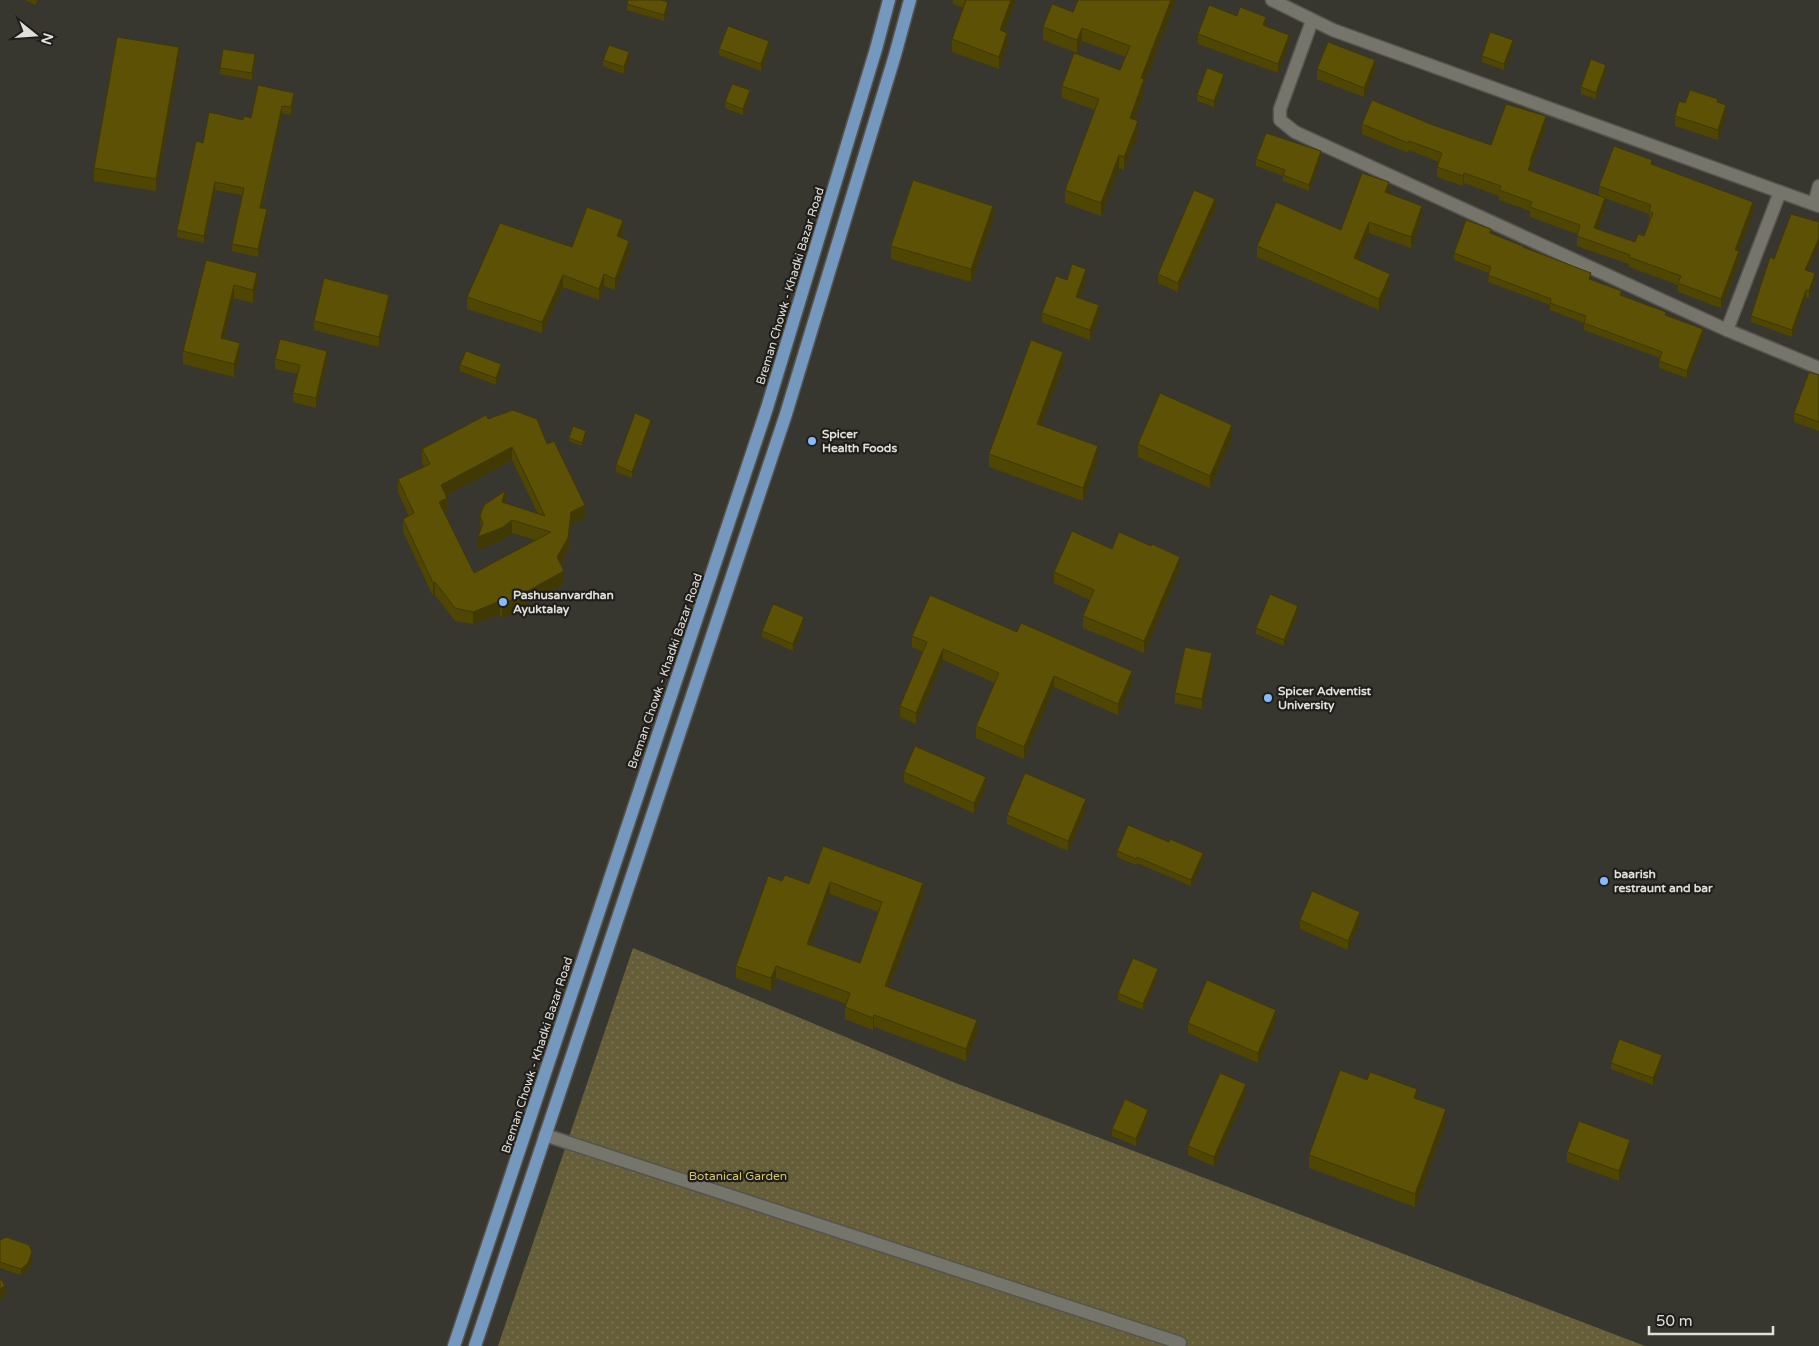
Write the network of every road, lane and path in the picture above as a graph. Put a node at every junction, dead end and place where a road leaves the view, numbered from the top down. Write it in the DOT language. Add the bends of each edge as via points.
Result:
graph roads {
  1 [pos="889,0"];
  2 [pos="910,0"];
  3 [pos="1272,0"];
  4 [pos="1312,21"];
  5 [pos="1819,186"];
  6 [pos="1780,192"];
  7 [pos="1816,205"];
  8 [pos="1727,330"];
  9 [pos="1819,368"];
  10 [pos="545,1135"];
  11 [pos="1180,1343"];
  12 [pos="454,1346"];
  13 [pos="475,1346"];
  1 -- 12 [label="main road, Breman Chowk - Khadki Bazar Road" via="767,408"];
  2 -- 10 [label="main road" via="786,414"];
  3 -- 4 [label="street"];
  4 -- 6 [label="street"];
  4 -- 8 [label="street" via="1280,109 1280,120 1295,132"];
  5 -- 7 [label="street"];
  6 -- 7 [label="street"];
  6 -- 8 [label="street"];
  8 -- 9 [label="street"];
  10 -- 11 [label="street"];
  10 -- 13 [label="main road"];
}
